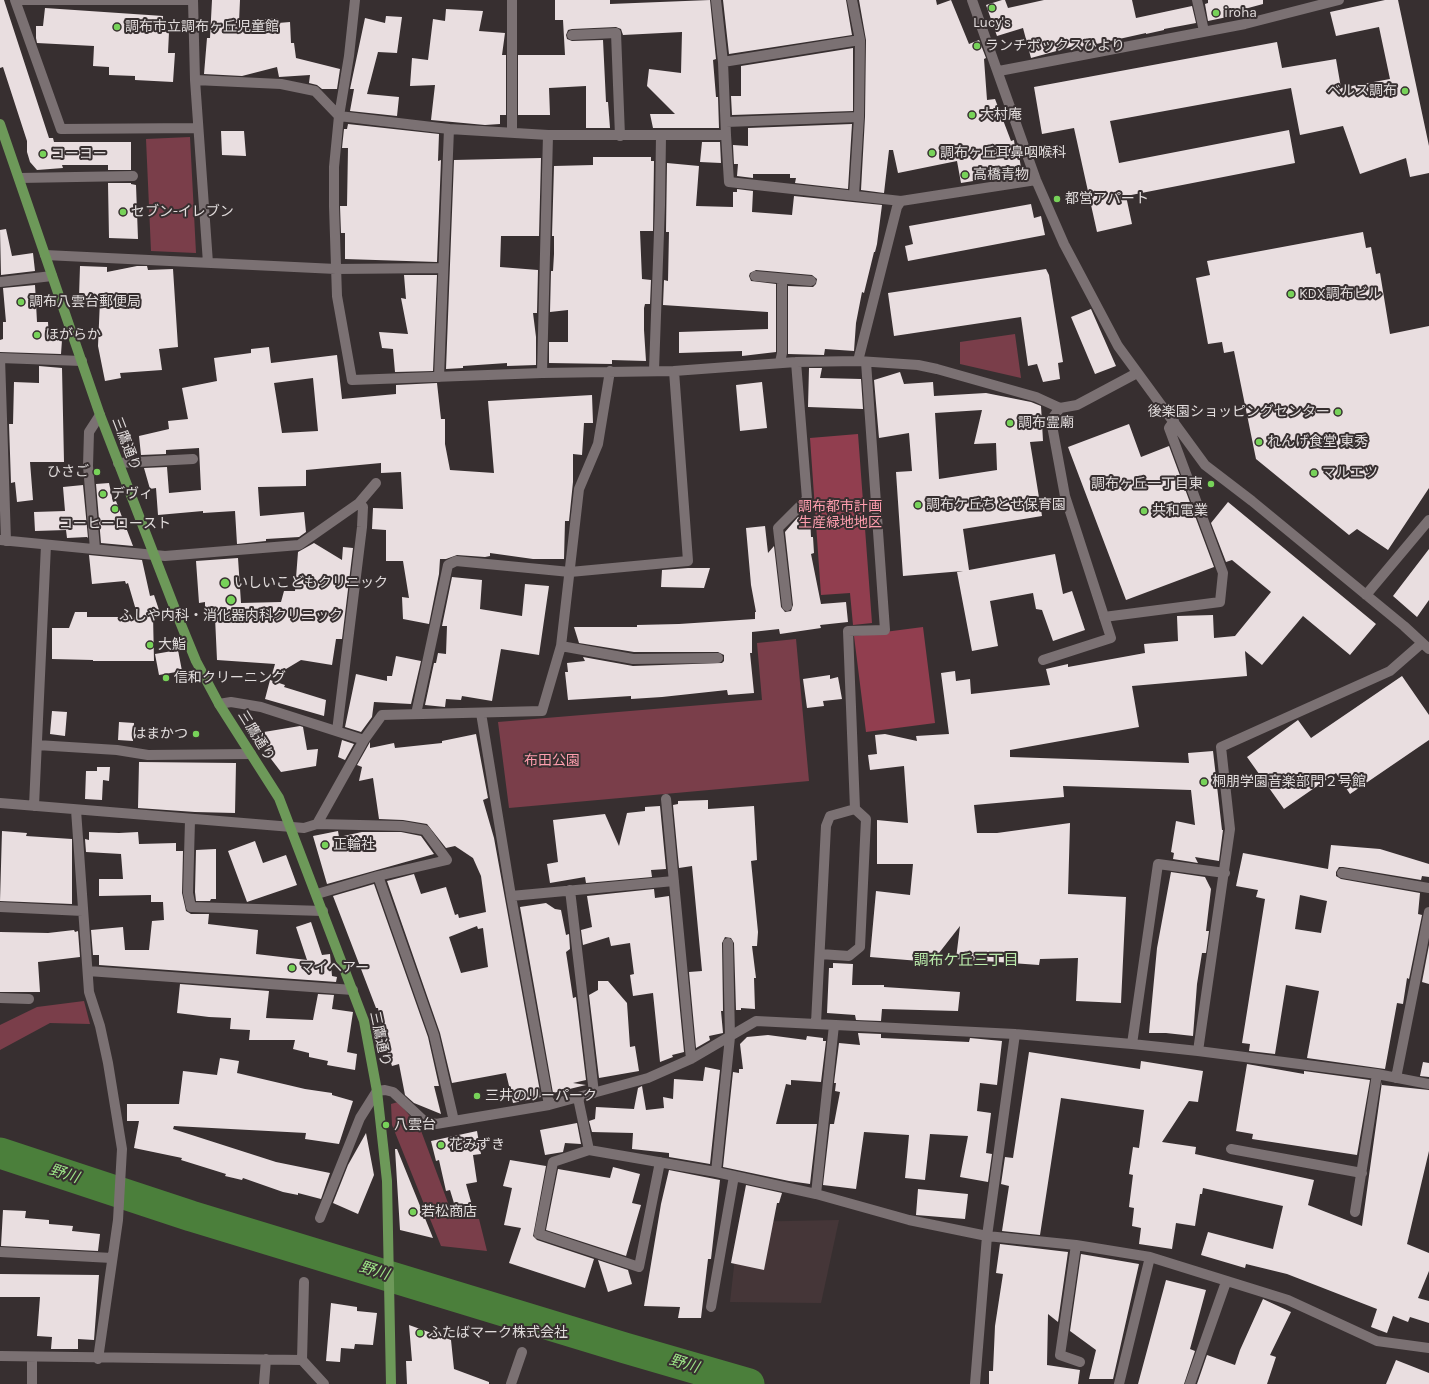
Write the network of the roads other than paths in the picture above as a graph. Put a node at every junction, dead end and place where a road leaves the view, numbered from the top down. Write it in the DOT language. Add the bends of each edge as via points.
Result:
graph roads {
  1 [pos="355,0"];
  2 [pos="512,0"];
  3 [pos="716,0"];
  4 [pos="852,0"];
  5 [pos="975,0"];
  6 [pos="1197,0"];
  7 [pos="1339,0"];
  8 [pos="1204,31"];
  9 [pos="572,35"];
  10 [pos="860,40"];
  11 [pos="723,62"];
  12 [pos="999,71"];
  13 [pos="195,80"];
  14 [pos="339,116"];
  15 [pos="859,117"];
  16 [pos="726,122"];
  17 [pos="0,124"];
  18 [pos="198,128"];
  19 [pos="449,129"];
  20 [pos="512,133"];
  21 [pos="548,135"];
  22 [pos="726,135"];
  23 [pos="620,136"];
  24 [pos="661,136"];
  25 [pos="133,176"];
  26 [pos="19,178"];
  27 [pos="1036,180"];
  28 [pos="854,196"];
  29 [pos="901,202"];
  30 [pos="46,255"];
  31 [pos="208,263"];
  32 [pos="443,268"];
  33 [pos="336,269"];
  34 [pos="52,276"];
  35 [pos="755,276"];
  36 [pos="782,279"];
  37 [pos="811,281"];
  38 [pos="0,282"];
  39 [pos="0,358"];
  40 [pos="82,361"];
  41 [pos="862,361"];
  42 [pos="780,362"];
  43 [pos="796,362"];
  44 [pos="654,370"];
  45 [pos="610,371"];
  46 [pos="674,371"];
  47 [pos="542,373"];
  48 [pos="1137,373"];
  49 [pos="439,377"];
  50 [pos="1060,408"];
  51 [pos="100,415"];
  52 [pos="1174,421"];
  53 [pos="193,459"];
  54 [pos="118,463"];
  55 [pos="376,483"];
  56 [pos="359,503"];
  57 [pos="1429,520"];
  58 [pos="3,540"];
  59 [pos="46,545"];
  60 [pos="95,549"];
  61 [pos="152,554"];
  62 [pos="570,572"];
  63 [pos="1366,594"];
  64 [pos="787,606"];
  65 [pos="1104,617"];
  66 [pos="561,646"];
  67 [pos="1425,646"];
  68 [pos="718,658"];
  69 [pos="1043,660"];
  70 [pos="220,704"];
  71 [pos="481,713"];
  72 [pos="416,714"];
  73 [pos="337,731"];
  74 [pos="364,740"];
  75 [pos="38,745"];
  76 [pos="251,754"];
  77 [pos="666,799"];
  78 [pos="0,803"];
  79 [pos="34,806"];
  80 [pos="855,809"];
  81 [pos="76,810"];
  82 [pos="190,820"];
  83 [pos="317,824"];
  84 [pos="292,829"];
  85 [pos="1225,873"];
  86 [pos="1342,873"];
  87 [pos="378,876"];
  88 [pos="674,881"];
  89 [pos="1429,888"];
  90 [pos="570,890"];
  91 [pos="317,894"];
  92 [pos="511,896"];
  93 [pos="0,907"];
  94 [pos="83,911"];
  95 [pos="323,911"];
  96 [pos="1429,912"];
  97 [pos="728,943"];
  98 [pos="820,954"];
  99 [pos="88,971"];
  100 [pos="352,990"];
  101 [pos="0,998"];
  102 [pos="29,999"];
  103 [pos="816,1023"];
  104 [pos="834,1024"];
  105 [pos="1015,1034"];
  106 [pos="730,1037"];
  107 [pos="1132,1044"];
  108 [pos="1198,1050"];
  109 [pos="691,1059"];
  110 [pos="1377,1074"];
  111 [pos="1396,1078"];
  112 [pos="1429,1084"];
  113 [pos="377,1091"];
  114 [pos="594,1093"];
  115 [pos="578,1098"];
  116 [pos="549,1105"];
  117 [pos="454,1121"];
  118 [pos="589,1150"];
  119 [pos="1231,1150"];
  120 [pos="660,1162"];
  121 [pos="716,1172"];
  122 [pos="1362,1174"];
  123 [pos="734,1176"];
  124 [pos="816,1194"];
  125 [pos="1355,1212"];
  126 [pos="320,1218"];
  127 [pos="987,1236"];
  128 [pos="1076,1245"];
  129 [pos="0,1252"];
  130 [pos="1150,1257"];
  131 [pos="112,1258"];
  132 [pos="304,1282"];
  133 [pos="1226,1282"];
  134 [pos="711,1307"];
  135 [pos="1429,1348"];
  136 [pos="522,1352"];
  137 [pos="0,1356"];
  138 [pos="32,1357"];
  139 [pos="98,1359"];
  140 [pos="266,1359"];
  141 [pos="302,1360"];
  142 [pos="1080,1362"];
  143 [pos="32,1384"];
  144 [pos="264,1384"];
  145 [pos="324,1384"];
  146 [pos="391,1384"];
  147 [pos="511,1384"];
  148 [pos="975,1384"];
  149 [pos="1119,1384"];
  150 [pos="1190,1384"];
  1 -- 14 [label="street"];
  2 -- 20 [label="street"];
  3 -- 11 [label="street"];
  4 -- 10 [label="street"];
  5 -- 12 [label="street"];
  6 -- 8 [label="street"];
  7 -- 8 [label="street" via="1245,24"];
  8 -- 12 [label="street"];
  9 -- 23 [label="street" via="616,33"];
  10 -- 11 [label="street"];
  10 -- 15 [label="street"];
  11 -- 16 [label="street"];
  12 -- 27 [label="street"];
  13 -- 14 [label="street" via="281,84 315,91"];
  13 -- 18 [label="street"];
  13 -- 18 [label="street" via="193,0 15,0 61,129"];
  14 -- 19 [label="street"];
  14 -- 33 [label="street" via="334,167"];
  15 -- 16 [label="street"];
  15 -- 28 [label="street"];
  16 -- 22 [label="street"];
  17 -- 26 [label="main road, 三鷹通り"];
  18 -- 31 [label="street"];
  19 -- 20 [label="street"];
  19 -- 32 [label="street"];
  20 -- 21 [label="street"];
  21 -- 23 [label="street"];
  21 -- 47 [label="street"];
  22 -- 24 [label="street"];
  22 -- 28 [label="street" via="729,182"];
  23 -- 24 [label="street"];
  24 -- 44 [label="street"];
  25 -- 26 [label="street"];
  26 -- 30 [label="main road, 三鷹通り"];
  27 -- 29 [label="street"];
  27 -- 48 [label="street" via="1080,275 1118,346"];
  28 -- 29 [label="street"];
  29 -- 41 [label="street" via="897,207"];
  30 -- 31 [label="street"];
  30 -- 34 [label="main road, 三鷹通り"];
  31 -- 33 [label="street"];
  32 -- 33 [label="street"];
  32 -- 49 [label="street"];
  33 -- 49 [label="street" via="337,296 352,380"];
  34 -- 38 [label="street"];
  34 -- 40 [label="main road, 三鷹通り"];
  35 -- 36 [label="street"];
  36 -- 37 [label="street"];
  36 -- 42 [label="street"];
  39 -- 40 [label="street"];
  39 -- 58 [label="street"];
  40 -- 51 [label="main road, 三鷹通り"];
  41 -- 43 [label="street"];
  41 -- 50 [label="street" via="937,369 1036,397"];
  41 -- 80 [label="street" via="884,630 848,631"];
  42 -- 43 [label="street"];
  42 -- 46 [label="street"];
  43 -- 64 [label="street" via="807,499 778,528"];
  44 -- 45 [label="street"];
  44 -- 46 [label="street"];
  45 -- 47 [label="street"];
  45 -- 62 [label="street" via="598,444 579,490"];
  46 -- 62 [label="street" via="688,561"];
  47 -- 49 [label="street"];
  48 -- 50 [label="street" via="1077,405"];
  48 -- 52 [label="street"];
  50 -- 65 [label="street" via="1051,420 1065,496"];
  51 -- 54 [label="main road, 三鷹通り"];
  51 -- 60 [label="street" via="89,432 88,466"];
  52 -- 63 [label="street" via="1205,465"];
  52 -- 65 [label="street" via="1169,428 1223,573 1220,602"];
  53 -- 54 [label="street"];
  54 -- 61 [label="main road, 三鷹通り"];
  55 -- 56 [label="street"];
  56 -- 61 [label="street" via="299,544 165,556"];
  56 -- 73 [label="street" via="363,507 362,527"];
  57 -- 63 [label="street"];
  58 -- 59 [label="street"];
  59 -- 60 [label="street"];
  59 -- 75 [label="street"];
  60 -- 61 [label="street"];
  61 -- 70 [label="main road, 三鷹通り" via="196,661"];
  62 -- 66 [label="street"];
  62 -- 72 [label="street" via="456,561 448,565"];
  63 -- 67 [label="street"];
  65 -- 69 [label="street" via="1111,638"];
  66 -- 68 [label="street" via="633,659"];
  66 -- 71 [label="street" via="542,712"];
  67 -- 85 [label="street" via="1390,670 1221,747 1230,829"];
  70 -- 73 [label="street" via="232,702 261,707"];
  70 -- 76 [label="main road, 三鷹通り"];
  71 -- 72 [label="street"];
  71 -- 92 [label="street"];
  72 -- 74 [label="street" via="382,715"];
  73 -- 74 [label="street"];
  74 -- 83 [label="street"];
  75 -- 76 [label="street" via="117,750 148,755"];
  75 -- 79 [label="street"];
  76 -- 84 [label="main road, 三鷹通り" via="279,798"];
  77 -- 88 [label="street"];
  78 -- 79 [label="street"];
  79 -- 81 [label="street"];
  80 -- 98 [label="street" via="830,816 826,826"];
  80 -- 98 [label="street" via="866,819 860,947 849,956"];
  81 -- 82 [label="street"];
  81 -- 94 [label="street"];
  82 -- 84 [label="street"];
  82 -- 95 [label="street" via="188,893 191,907"];
  83 -- 84 [label="street"];
  83 -- 87 [label="street" via="402,826 425,830 448,860"];
  84 -- 91 [label="main road, 三鷹通り"];
  85 -- 107 [label="street" via="1158,864"];
  85 -- 108 [label="street"];
  86 -- 89 [label="street"];
  87 -- 91 [label="street"];
  87 -- 117 [label="street" via="434,1035"];
  88 -- 90 [label="street"];
  88 -- 109 [label="street"];
  90 -- 92 [label="street"];
  90 -- 114 [label="street"];
  91 -- 95 [label="main road, 三鷹通り"];
  92 -- 116 [label="street"];
  93 -- 94 [label="street"];
  94 -- 99 [label="street"];
  95 -- 100 [label="main road, 三鷹通り"];
  96 -- 111 [label="street"];
  97 -- 106 [label="street"];
  98 -- 103 [label="street"];
  99 -- 100 [label="street"];
  99 -- 131 [label="street" via="89,992 108,1063 122,1149 118,1220"];
  100 -- 113 [label="main road, 三鷹通り" via="364,1020"];
  101 -- 102 [label="street"];
  103 -- 104 [label="street"];
  103 -- 106 [label="street" via="756,1021"];
  104 -- 105 [label="street"];
  104 -- 124 [label="street"];
  105 -- 107 [label="street"];
  105 -- 127 [label="street"];
  106 -- 109 [label="street"];
  106 -- 121 [label="street"];
  107 -- 108 [label="street"];
  108 -- 110 [label="street"];
  109 -- 114 [label="street" via="648,1078"];
  110 -- 111 [label="street"];
  110 -- 122 [label="street"];
  111 -- 112 [label="street"];
  113 -- 117 [label="street" via="392,1092 423,1120 436,1124"];
  113 -- 126 [label="street" via="360,1118"];
  113 -- 146 [label="main road, 三鷹通り" via="387,1181"];
  114 -- 115 [label="street"];
  115 -- 116 [label="street"];
  115 -- 118 [label="street"];
  116 -- 117 [label="street"];
  118 -- 120 [label="street"];
  118 -- 120 [label="street" via="553,1162 539,1234 639,1267"];
  119 -- 122 [label="street"];
  120 -- 121 [label="street"];
  121 -- 123 [label="street"];
  122 -- 125 [label="street"];
  123 -- 124 [label="street"];
  123 -- 134 [label="street"];
  124 -- 127 [label="street" via="910,1220"];
  127 -- 128 [label="street"];
  127 -- 148 [label="street"];
  128 -- 130 [label="street"];
  128 -- 142 [label="street" via="1060,1355"];
  129 -- 131 [label="street"];
  130 -- 133 [label="street"];
  130 -- 149 [label="street"];
  131 -- 139 [label="street"];
  132 -- 141 [label="street"];
  133 -- 135 [label="street" via="1288,1300 1377,1341"];
  133 -- 150 [label="street"];
  136 -- 147 [label="street"];
  137 -- 138 [label="street"];
  138 -- 139 [label="street"];
  138 -- 143 [label="street"];
  139 -- 140 [label="street"];
  140 -- 141 [label="street"];
  140 -- 144 [label="street"];
  141 -- 145 [label="street"];
}
